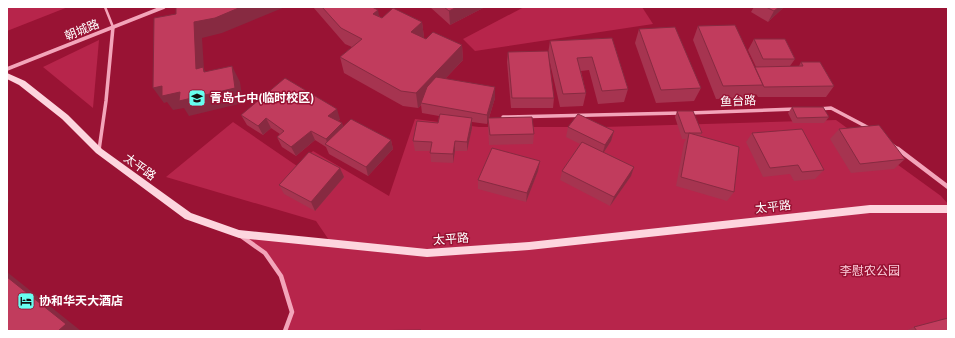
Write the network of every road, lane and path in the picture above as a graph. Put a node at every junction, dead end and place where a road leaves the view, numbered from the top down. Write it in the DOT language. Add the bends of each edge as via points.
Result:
graph roads {
  1 [pos="105,7"];
  2 [pos="164,7"];
  3 [pos="113,27"];
  4 [pos="7,69"];
  5 [pos="7,76"];
  6 [pos="801,109"];
  7 [pos="816,109"];
  8 [pos="503,117"];
  9 [pos="873,130"];
  10 [pos="890,144"];
  11 [pos="100,151"];
  12 [pos="948,187"];
  13 [pos="948,209"];
  14 [pos="239,234"];
  15 [pos="285,331"];
  1 -- 3 [label="lane"];
  2 -- 3 [label="street, 朝城路"];
  3 -- 4 [label="street, 朝城路"];
  3 -- 11 [label="street"];
  5 -- 11 [label="main road, 太平路" via="22,83 65,117"];
  6 -- 8 [label="street, 鱼台路"];
  7 -- 9 [label="street" via="831,108"];
  10 -- 12 [label="street"];
  11 -- 14 [label="main road, 太平路" via="188,216"];
  13 -- 14 [label="main road, 太平路" via="870,209 529,246 427,253"];
  14 -- 15 [label="street" via="265,252 281,276 292,312"];
}
